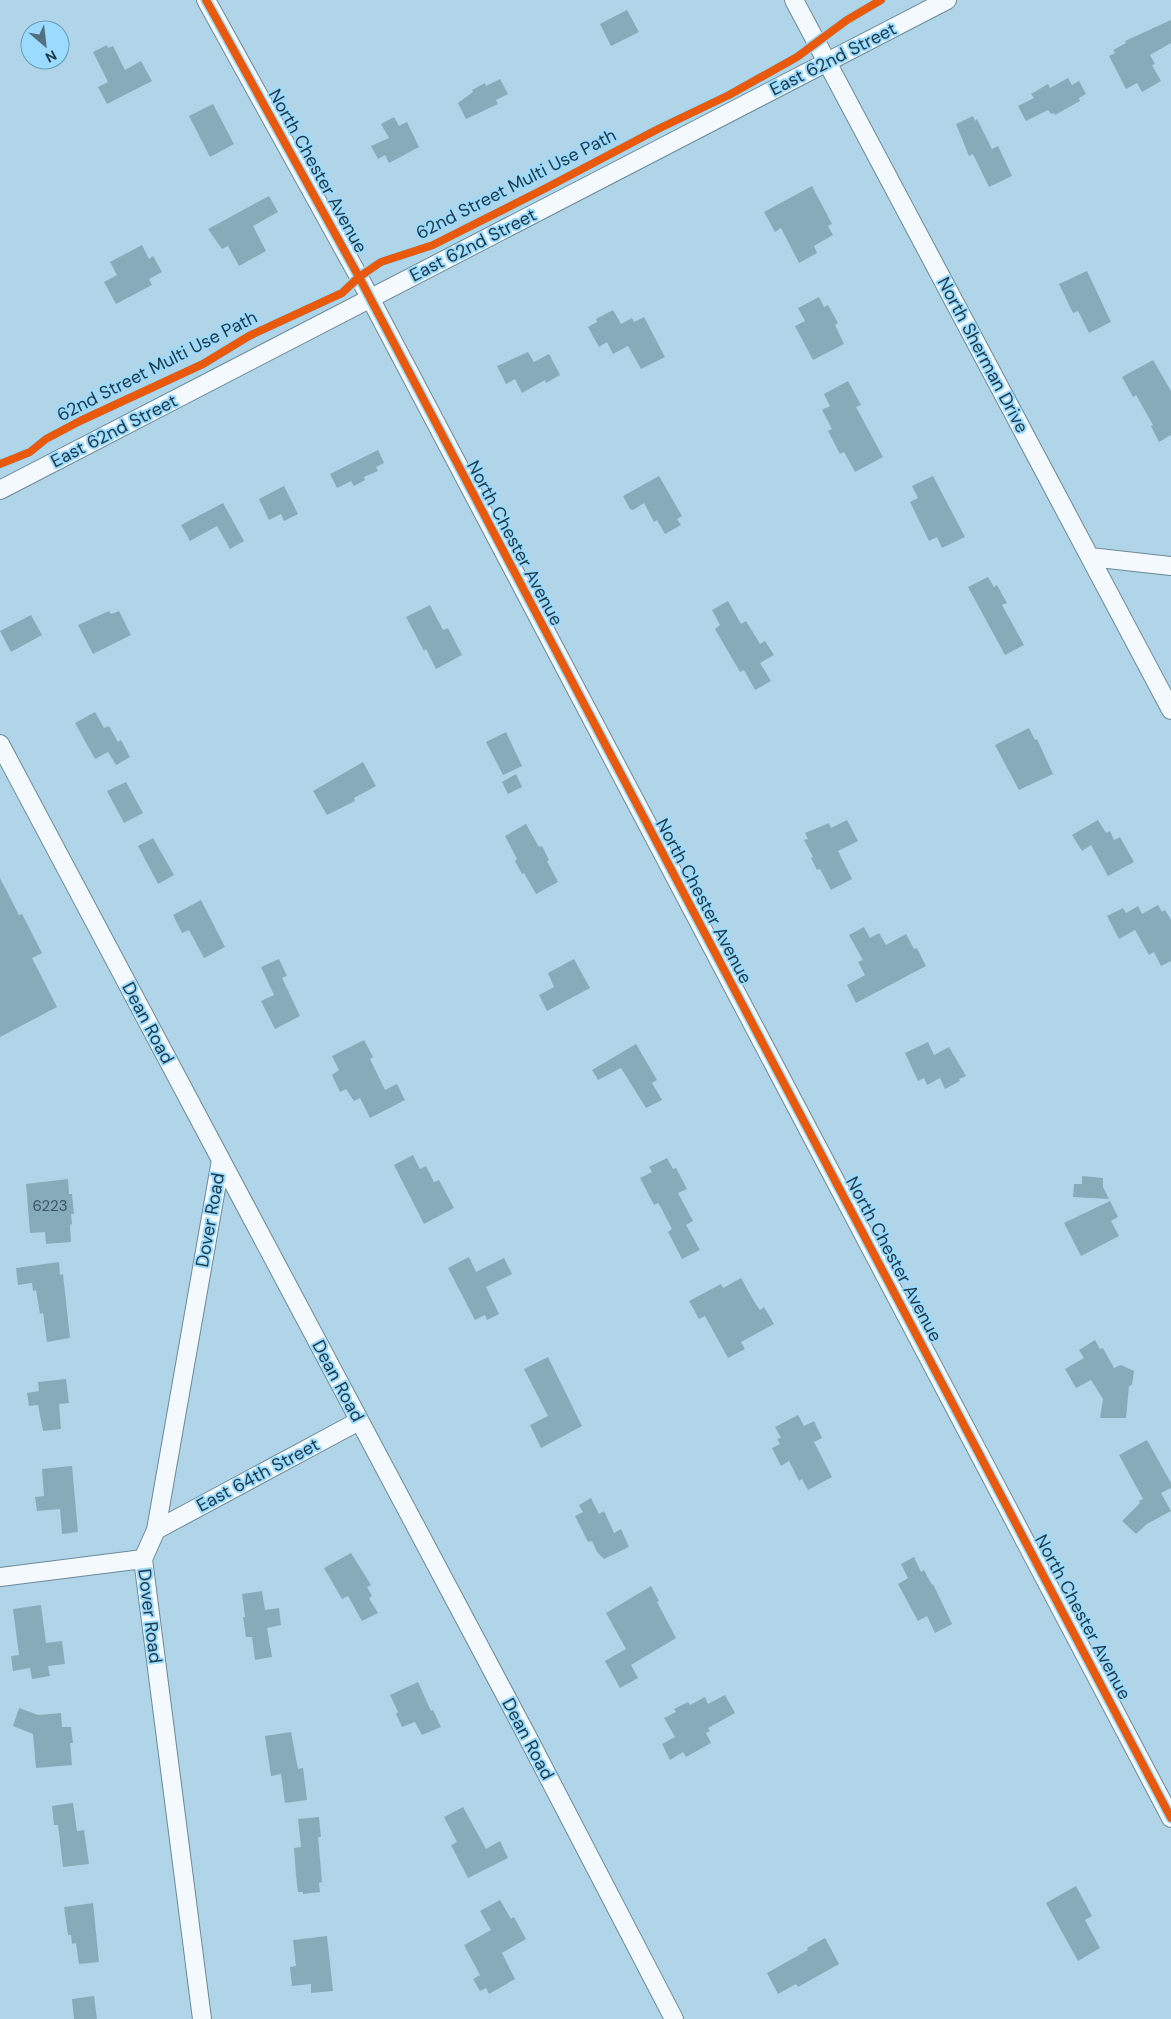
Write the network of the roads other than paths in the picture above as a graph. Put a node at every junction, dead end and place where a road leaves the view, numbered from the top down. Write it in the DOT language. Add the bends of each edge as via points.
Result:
graph roads {
  1 [pos="206,0"];
  2 [pos="794,0"];
  3 [pos="947,0"];
  4 [pos="828,62"];
  5 [pos="370,298"];
  6 [pos="0,490"];
  7 [pos="1090,558"];
  8 [pos="1171,566"];
  9 [pos="1171,710"];
  10 [pos="0,744"];
  11 [pos="220,1160"];
  12 [pos="359,1420"];
  13 [pos="156,1530"];
  14 [pos="143,1559"];
  15 [pos="0,1577"];
  16 [pos="1171,1818"];
  17 [pos="202,2019"];
  18 [pos="674,2019"];
  1 -- 5 [label="street, North Chester Avenue"];
  2 -- 4 [label="street, North Sherman Drive"];
  3 -- 4 [label="street, East 62nd Street"];
  4 -- 5 [label="street, East 62nd Street"];
  4 -- 7 [label="street, North Sherman Drive"];
  5 -- 6 [label="street, East 62nd Street"];
  5 -- 16 [label="street, North Chester Avenue"];
  7 -- 8 [label="street"];
  7 -- 9 [label="street, North Sherman Drive"];
  10 -- 11 [label="street, Dean Road"];
  11 -- 12 [label="street, Dean Road"];
  11 -- 13 [label="street, Dover Road"];
  12 -- 13 [label="street, East 64th Street"];
  12 -- 18 [label="street, Dean Road"];
  13 -- 14 [label="street, Dover Road"];
  14 -- 15 [label="street"];
  14 -- 17 [label="street, Dover Road"];
}
